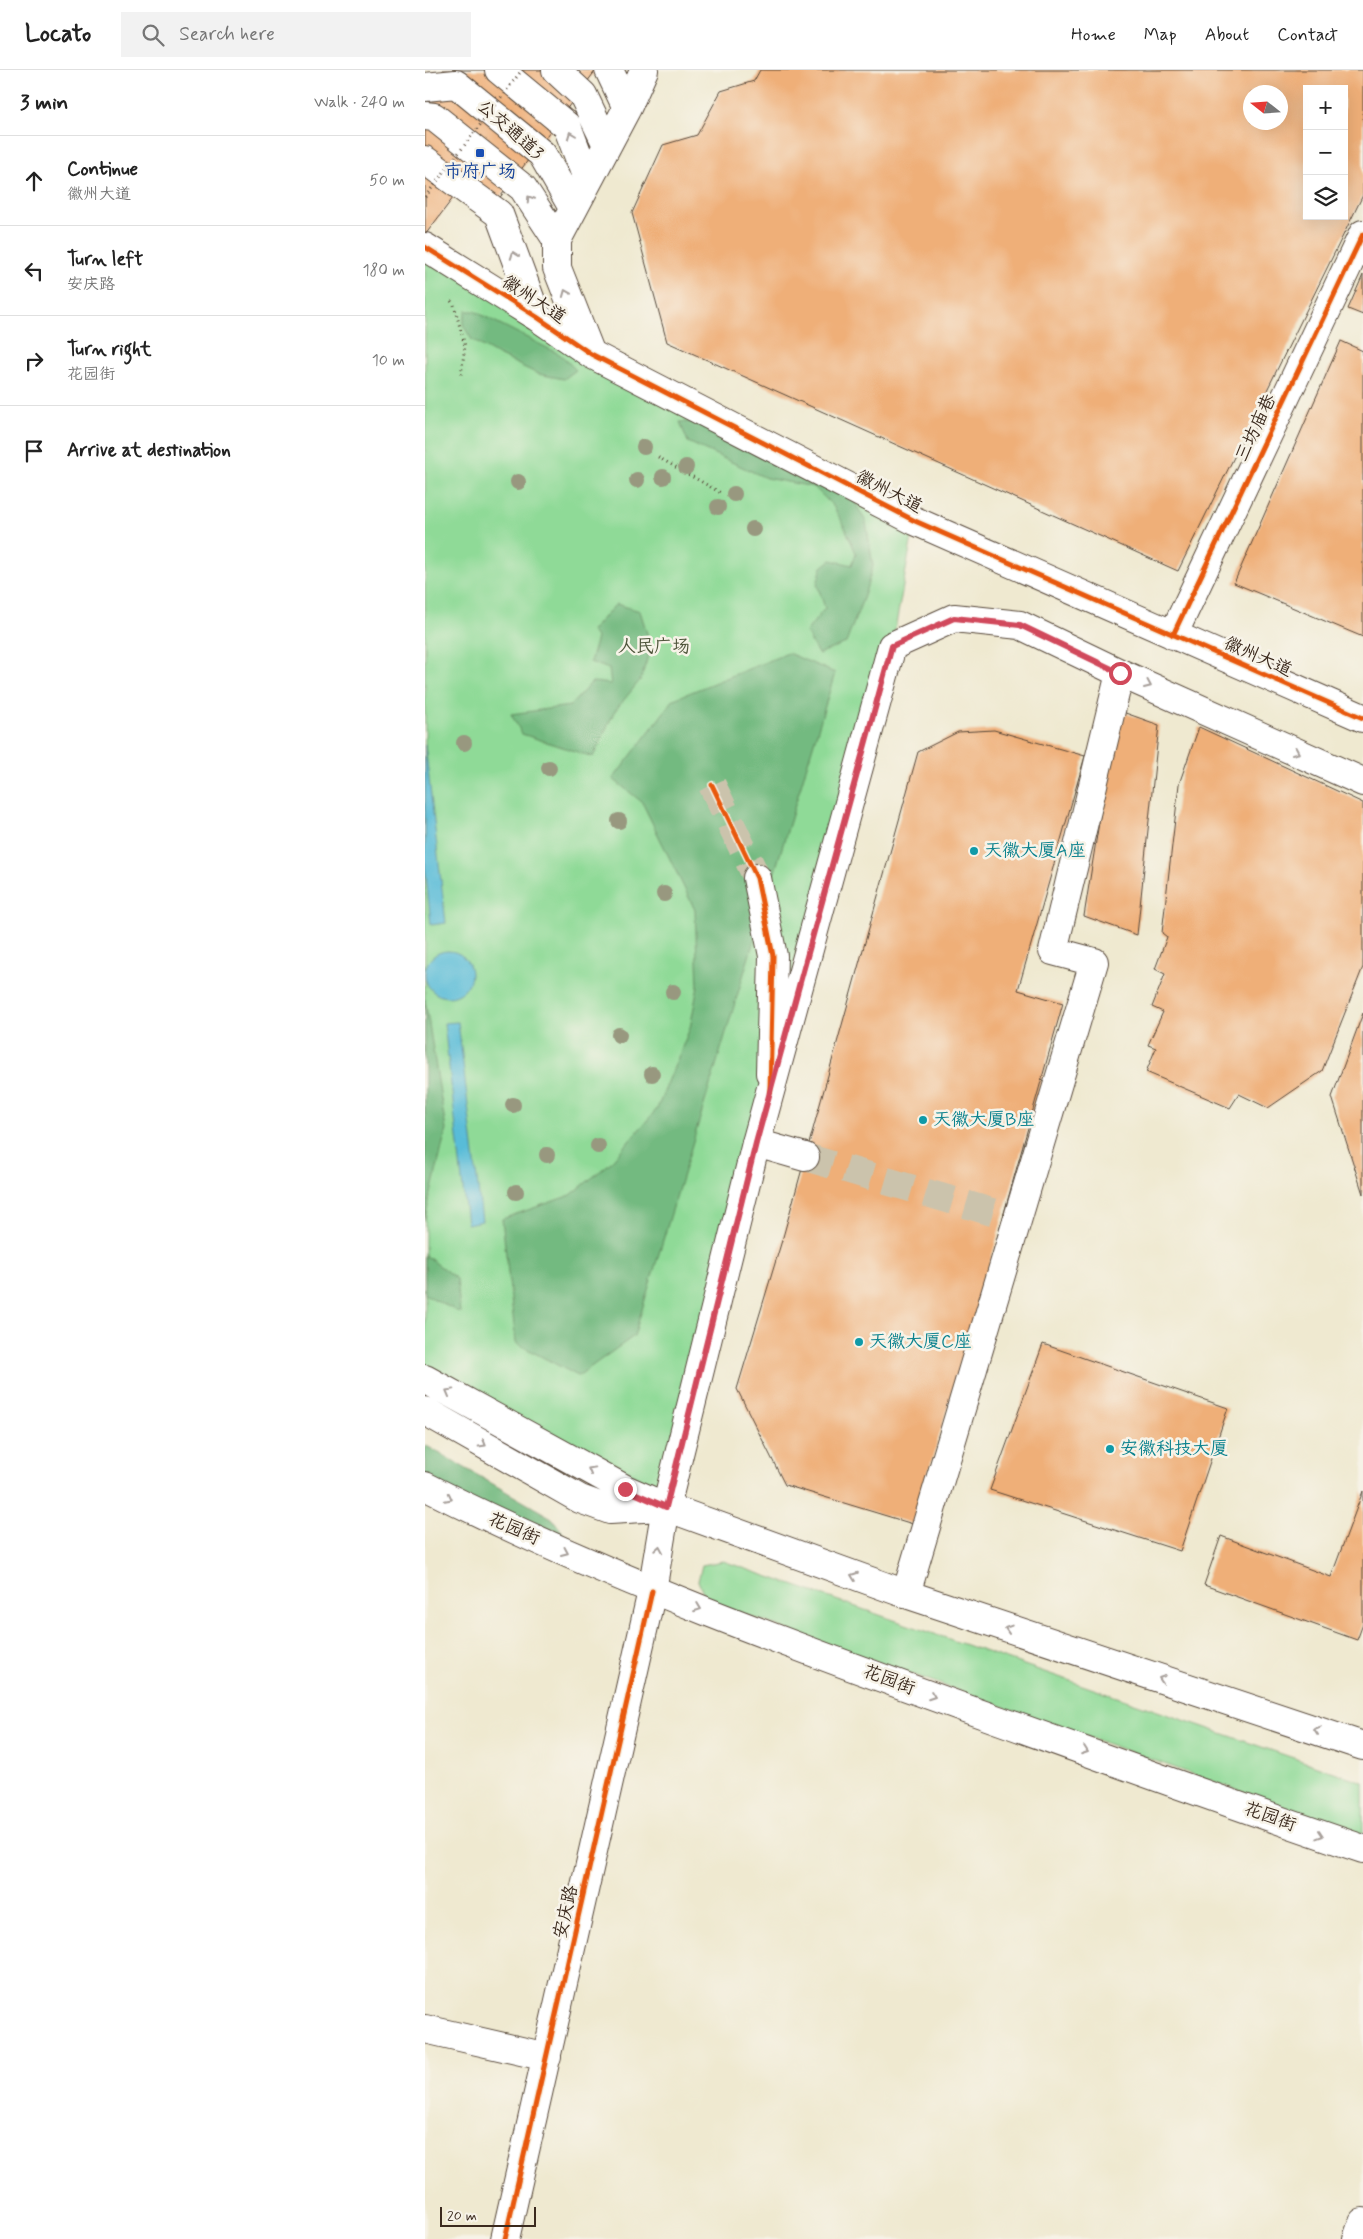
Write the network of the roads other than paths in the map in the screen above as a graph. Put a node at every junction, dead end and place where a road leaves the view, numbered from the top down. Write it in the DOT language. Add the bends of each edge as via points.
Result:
graph roads {
  1 [pos="499,70"];
  2 [pos="556,70"];
  3 [pos="609,70"];
  4 [pos="644,70"];
  5 [pos="425,87"];
  6 [pos="627,108"];
  7 [pos="425,116"];
  8 [pos="607,145"];
  9 [pos="425,160"];
  10 [pos="588,181"];
  11 [pos="573,208"];
  12 [pos="1363,234"];
  13 [pos="557,240"];
  14 [pos="425,247"];
  15 [pos="537,317"];
  16 [pos="591,354"];
  17 [pos="1173,634"];
  18 [pos="1120,673"];
  19 [pos="1363,718"];
  20 [pos="1363,782"];
  21 [pos="757,878"];
  22 [pos="770,1092"];
  23 [pos="756,1143"];
  24 [pos="805,1157"];
  25 [pos="425,1379"];
  26 [pos="425,1411"];
  27 [pos="425,1486"];
  28 [pos="666,1507"];
  29 [pos="652,1590"];
  30 [pos="905,1594"];
  31 [pos="1363,1746"];
  32 [pos="1363,1849"];
  33 [pos="425,2029"];
  34 [pos="547,2057"];
  35 [pos="1363,2222"];
  36 [pos="505,2239"];
  37 [pos="1357,2239"];
  10 -- 1 [label="main road, one-way" via="567,126"];
  2 -- 8 [label="main road" via="583,95"];
  3 -- 6 [label="main road"];
  4 -- 6 [label="main road"];
  5 -- 11 [label="main road, 公交通道3" via="456,84 542,154"];
  6 -- 8 [label="main road"];
  13 -- 7 [label="main road, one-way" via="523,188 434,117"];
  8 -- 10 [label="main road"];
  15 -- 9 [label="main road, one-way" via="499,214"];
  10 -- 11 [label="main road"];
  11 -- 13 [label="main road"];
  12 -- 17 [label="main road, 三坊庙巷"];
  16 -- 13 [label="main road, one-way" via="557,268"];
  14 -- 15 [label="main road, 徽州大道"];
  15 -- 16 [label="main road, 徽州大道"];
  16 -- 17 [label="main road, 徽州大道" via="915,521"];
  17 -- 19 [label="main road, 徽州大道"];
  18 -- 20 [label="main road, one-way"];
  18 -- 22 [label="main road, 安庆路" via="1020,625 954,618 892,646"];
  18 -- 30 [label="main road" via="1053,950 1094,962"];
  21 -- 22 [label="main road" via="773,956"];
  22 -- 23 [label="main road, 安庆路"];
  23 -- 24 [label="main road"];
  23 -- 28 [label="main road, 安庆路"];
  28 -- 25 [label="main road, one-way" via="625,1489"];
  26 -- 28 [label="main road, one-way" via="580,1499 610,1510"];
  27 -- 29 [label="main road, 花园街, one-way"];
  29 -- 28 [label="main road, 安庆路, one-way"];
  30 -- 28 [label="main road, one-way"];
  29 -- 32 [label="main road, 花园街, one-way" via="910,1688"];
  29 -- 34 [label="main road, 安庆路"];
  31 -- 30 [label="main road, one-way"];
  33 -- 34 [label="main road"];
  34 -- 36 [label="main road, 安庆路"];
  35 -- 37 [label="main road"];
}
